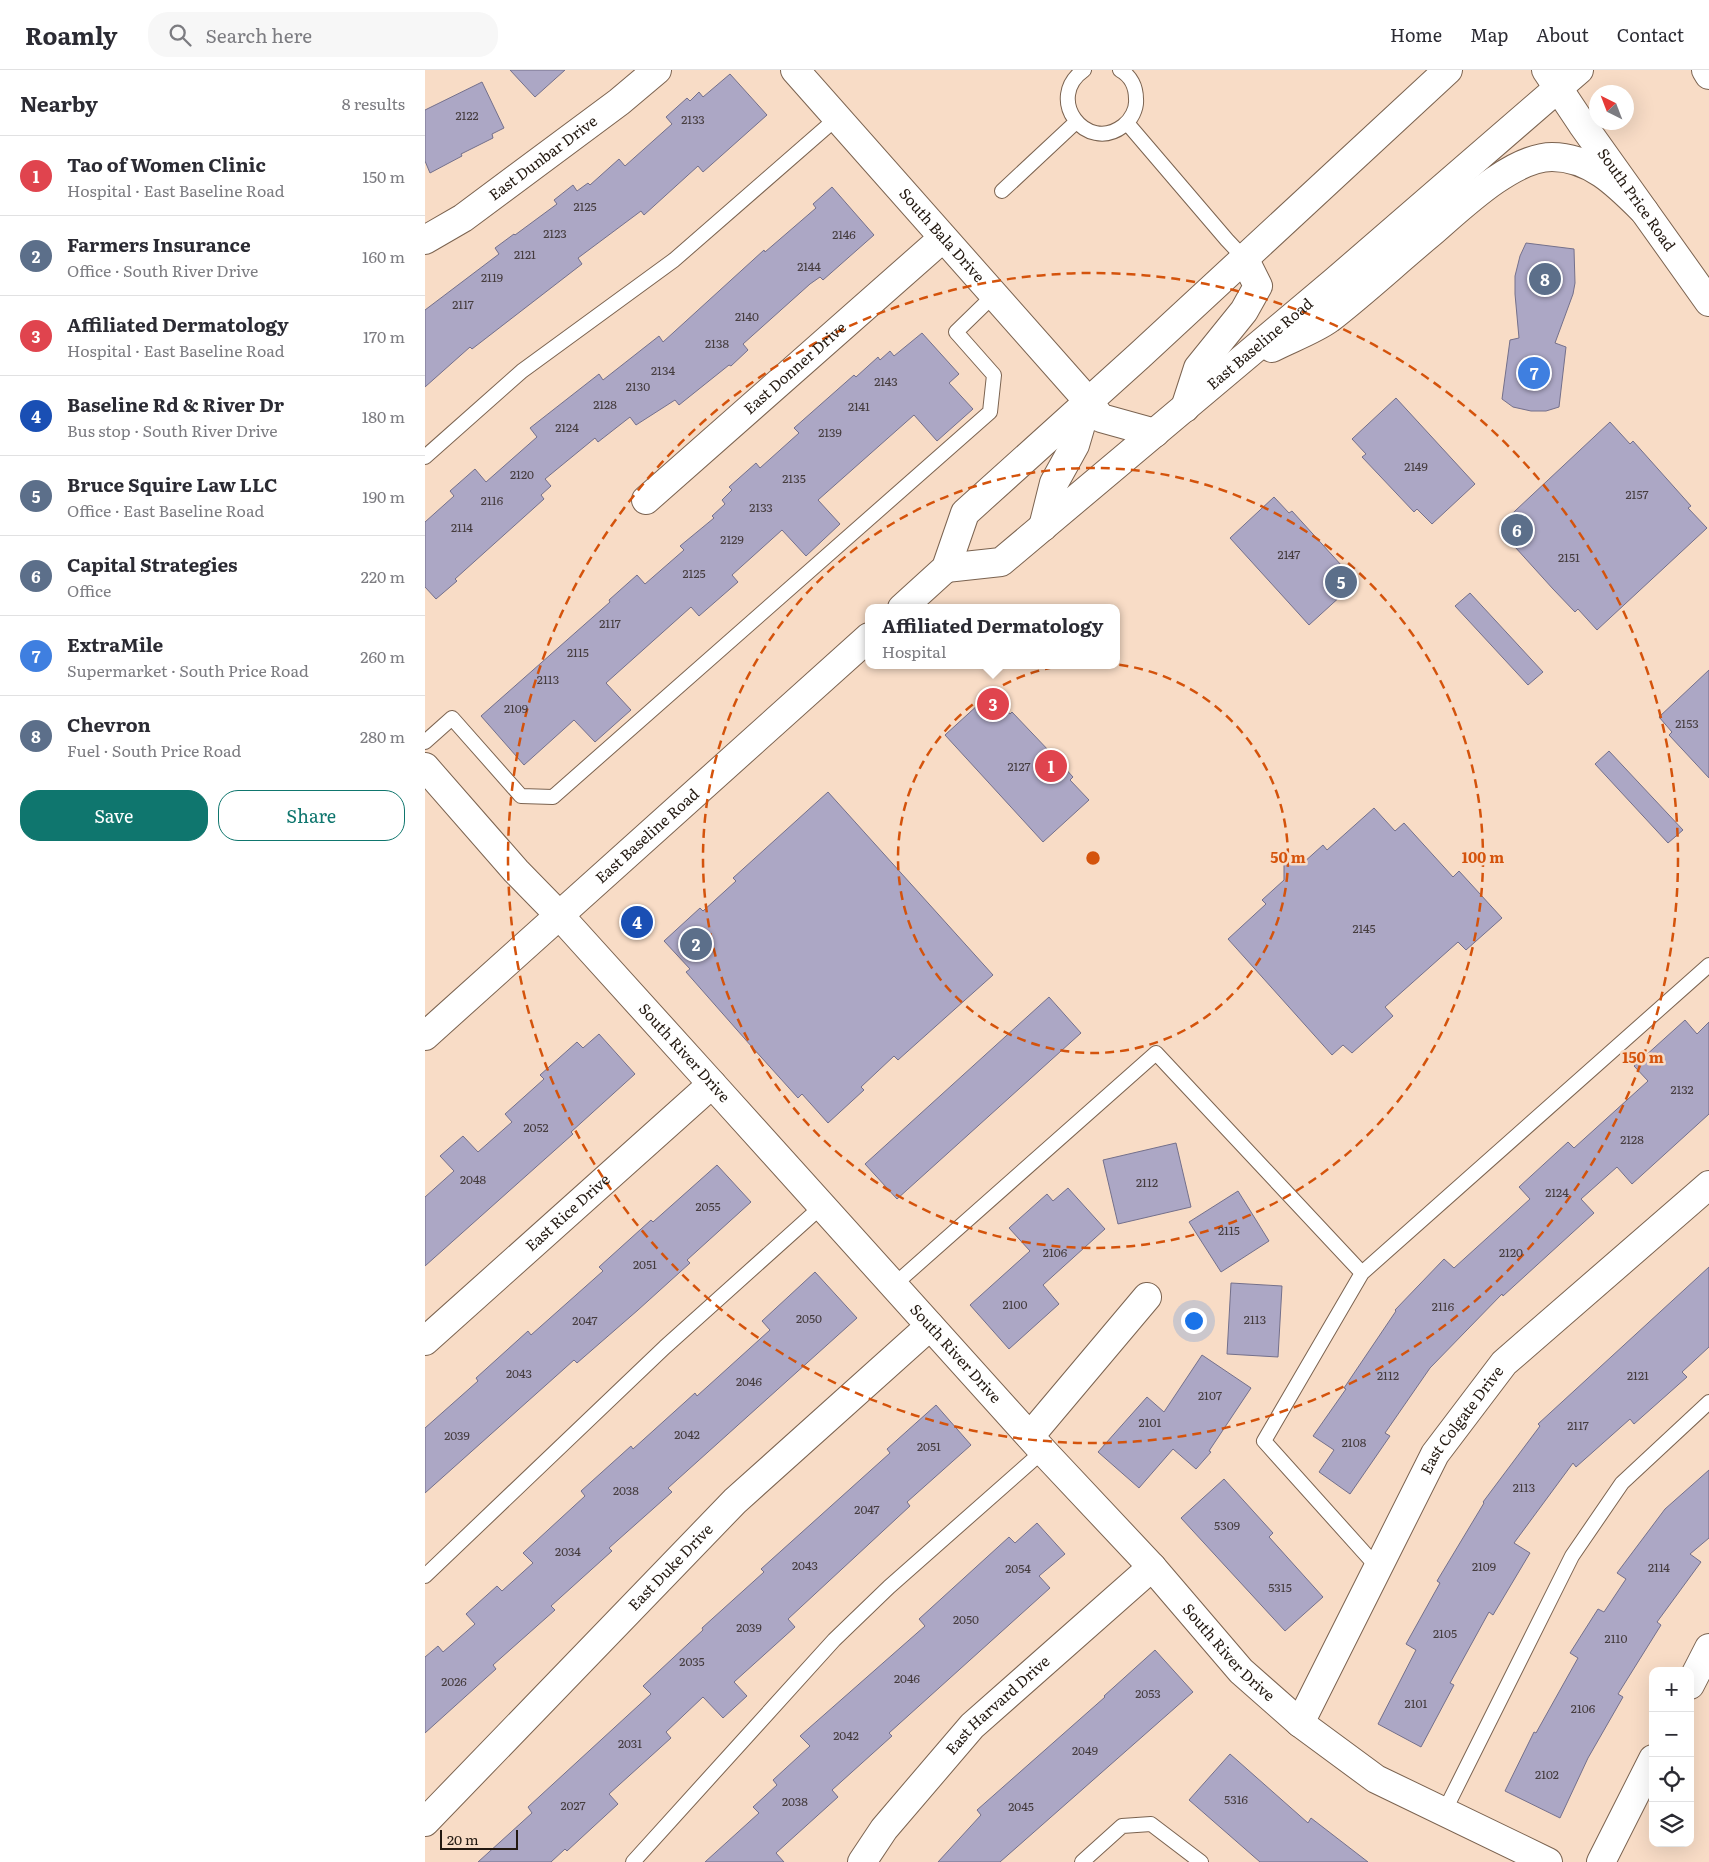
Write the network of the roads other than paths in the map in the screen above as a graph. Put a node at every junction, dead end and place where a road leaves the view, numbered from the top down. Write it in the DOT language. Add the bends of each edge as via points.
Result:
graph roads {
  1 [pos="657,70"];
  2 [pos="795,70"];
  3 [pos="1082,70"];
  4 [pos="1120,70"];
  5 [pos="1448,70"];
  6 [pos="1579,70"];
  7 [pos="1706,70"];
  8 [pos="1709,74"];
  9 [pos="1553,79"];
  10 [pos="838,117"];
  11 [pos="1076,122"];
  12 [pos="1127,122"];
  13 [pos="1002,191"];
  14 [pos="1644,211"];
  15 [pos="943,238"];
  16 [pos="425,240"];
  17 [pos="1244,258"];
  18 [pos="994,295"];
  19 [pos="1709,302"];
  20 [pos="1232,368"];
  21 [pos="1088,401"];
  22 [pos="1185,408"];
  23 [pos="1155,433"];
  24 [pos="425,457"];
  25 [pos="646,500"];
  26 [pos="1043,527"];
  27 [pos="946,568"];
  28 [pos="906,604"];
  29 [pos="865,641"];
  30 [pos="425,742"];
  31 [pos="425,767"];
  32 [pos="559,916"];
  33 [pos="1709,965"];
  34 [pos="425,1036"];
  35 [pos="712,1084"];
  36 [pos="1709,1184"];
  37 [pos="822,1206"];
  38 [pos="1362,1273"];
  39 [pos="894,1285"];
  40 [pos="1147,1297"];
  41 [pos="930,1326"];
  42 [pos="425,1341"];
  43 [pos="1709,1402"];
  44 [pos="1036,1444"];
  45 [pos="1152,1568"];
  46 [pos="1378,1568"];
  47 [pos="425,1576"];
  48 [pos="1709,1648"];
  49 [pos="1694,1677"];
  50 [pos="1300,1722"];
  51 [pos="1649,1767"];
  52 [pos="1444,1812"];
  53 [pos="425,1822"];
  54 [pos="633,1862"];
  55 [pos="862,1862"];
  56 [pos="1082,1862"];
  57 [pos="1201,1862"];
  58 [pos="1548,1862"];
  59 [pos="1601,1862"];
  1 -- 16 [label="main road, East Dunbar Drive" via="471,212"];
  2 -- 10 [label="main road, South Bala Drive"];
  3 -- 11 [label="lane" via="1074,79 1067,101"];
  4 -- 12 [label="lane" via="1136,90 1135,107"];
  5 -- 17 [label="main road"];
  6 -- 9 [label="main road, East Baseline Road"];
  7 -- 8 [label="main road"];
  9 -- 14 [label="main road, South Price Road"];
  9 -- 20 [label="main road, East Baseline Road"];
  10 -- 15 [label="main road, South Bala Drive"];
  10 -- 24 [label="lane" via="674,260 522,371"];
  11 -- 12 [label="lane" via="1096,133 1118,130"];
  11 -- 13 [label="lane"];
  12 -- 17 [label="lane"];
  14 -- 19 [label="main road, South Price Road"];
  14 -- 20 [label="main road" via="1622,189 1587,164 1552,157 1535,159 1480,191 1328,320"];
  15 -- 18 [label="main road, South Bala Drive"];
  15 -- 25 [label="main road, East Donner Drive"];
  17 -- 21 [label="main road"];
  17 -- 22 [label="main road" via="1258,286 1244,311 1198,368"];
  18 -- 21 [label="main road, South Bala Drive"];
  18 -- 30 [label="lane" via="956,332 994,375 990,412 553,798 521,796 452,718"];
  20 -- 22 [label="main road, East Baseline Road"];
  21 -- 23 [label="main road, South Bala Drive" via="1101,418"];
  21 -- 26 [label="main road" via="1075,445 1054,483"];
  21 -- 27 [label="main road" via="965,513"];
  22 -- 23 [label="main road, East Baseline Road"];
  23 -- 26 [label="main road, East Baseline Road"];
  26 -- 27 [label="main road, East Baseline Road" via="1001,562"];
  27 -- 28 [label="main road"];
  29 -- 32 [label="main road, East Baseline Road"];
  31 -- 32 [label="main road, South River Drive"];
  32 -- 34 [label="main road, East Baseline Road"];
  32 -- 35 [label="main road, South River Drive"];
  33 -- 38 [label="lane"];
  35 -- 37 [label="main road, South River Drive"];
  35 -- 42 [label="main road, East Rice Drive"];
  36 -- 46 [label="main road, East Colgate Drive" via="1504,1363 1435,1454"];
  37 -- 39 [label="main road, South River Drive"];
  37 -- 47 [label="lane" via="665,1347"];
  38 -- 39 [label="lane" via="1156,1053"];
  38 -- 46 [label="lane" via="1264,1442"];
  39 -- 41 [label="main road, South River Drive"];
  40 -- 44 [label="main road"];
  41 -- 44 [label="main road, South River Drive"];
  41 -- 53 [label="main road, East Duke Drive" via="735,1501"];
  43 -- 52 [label="lane" via="1622,1483 1572,1556"];
  44 -- 45 [label="main road, South River Drive"];
  44 -- 54 [label="lane" via="835,1640"];
  45 -- 50 [label="main road, South River Drive" via="1241,1671"];
  45 -- 55 [label="main road, East Harvard Drive" via="972,1726 885,1829"];
  46 -- 50 [label="main road, East Colgate Drive"];
  48 -- 49 [label="main road"];
  50 -- 52 [label="main road, South River Drive" via="1376,1779"];
  51 -- 59 [label="main road"];
  52 -- 58 [label="main road, South River Drive"];
  56 -- 57 [label="lane" via="1122,1826 1151,1824"];
}
